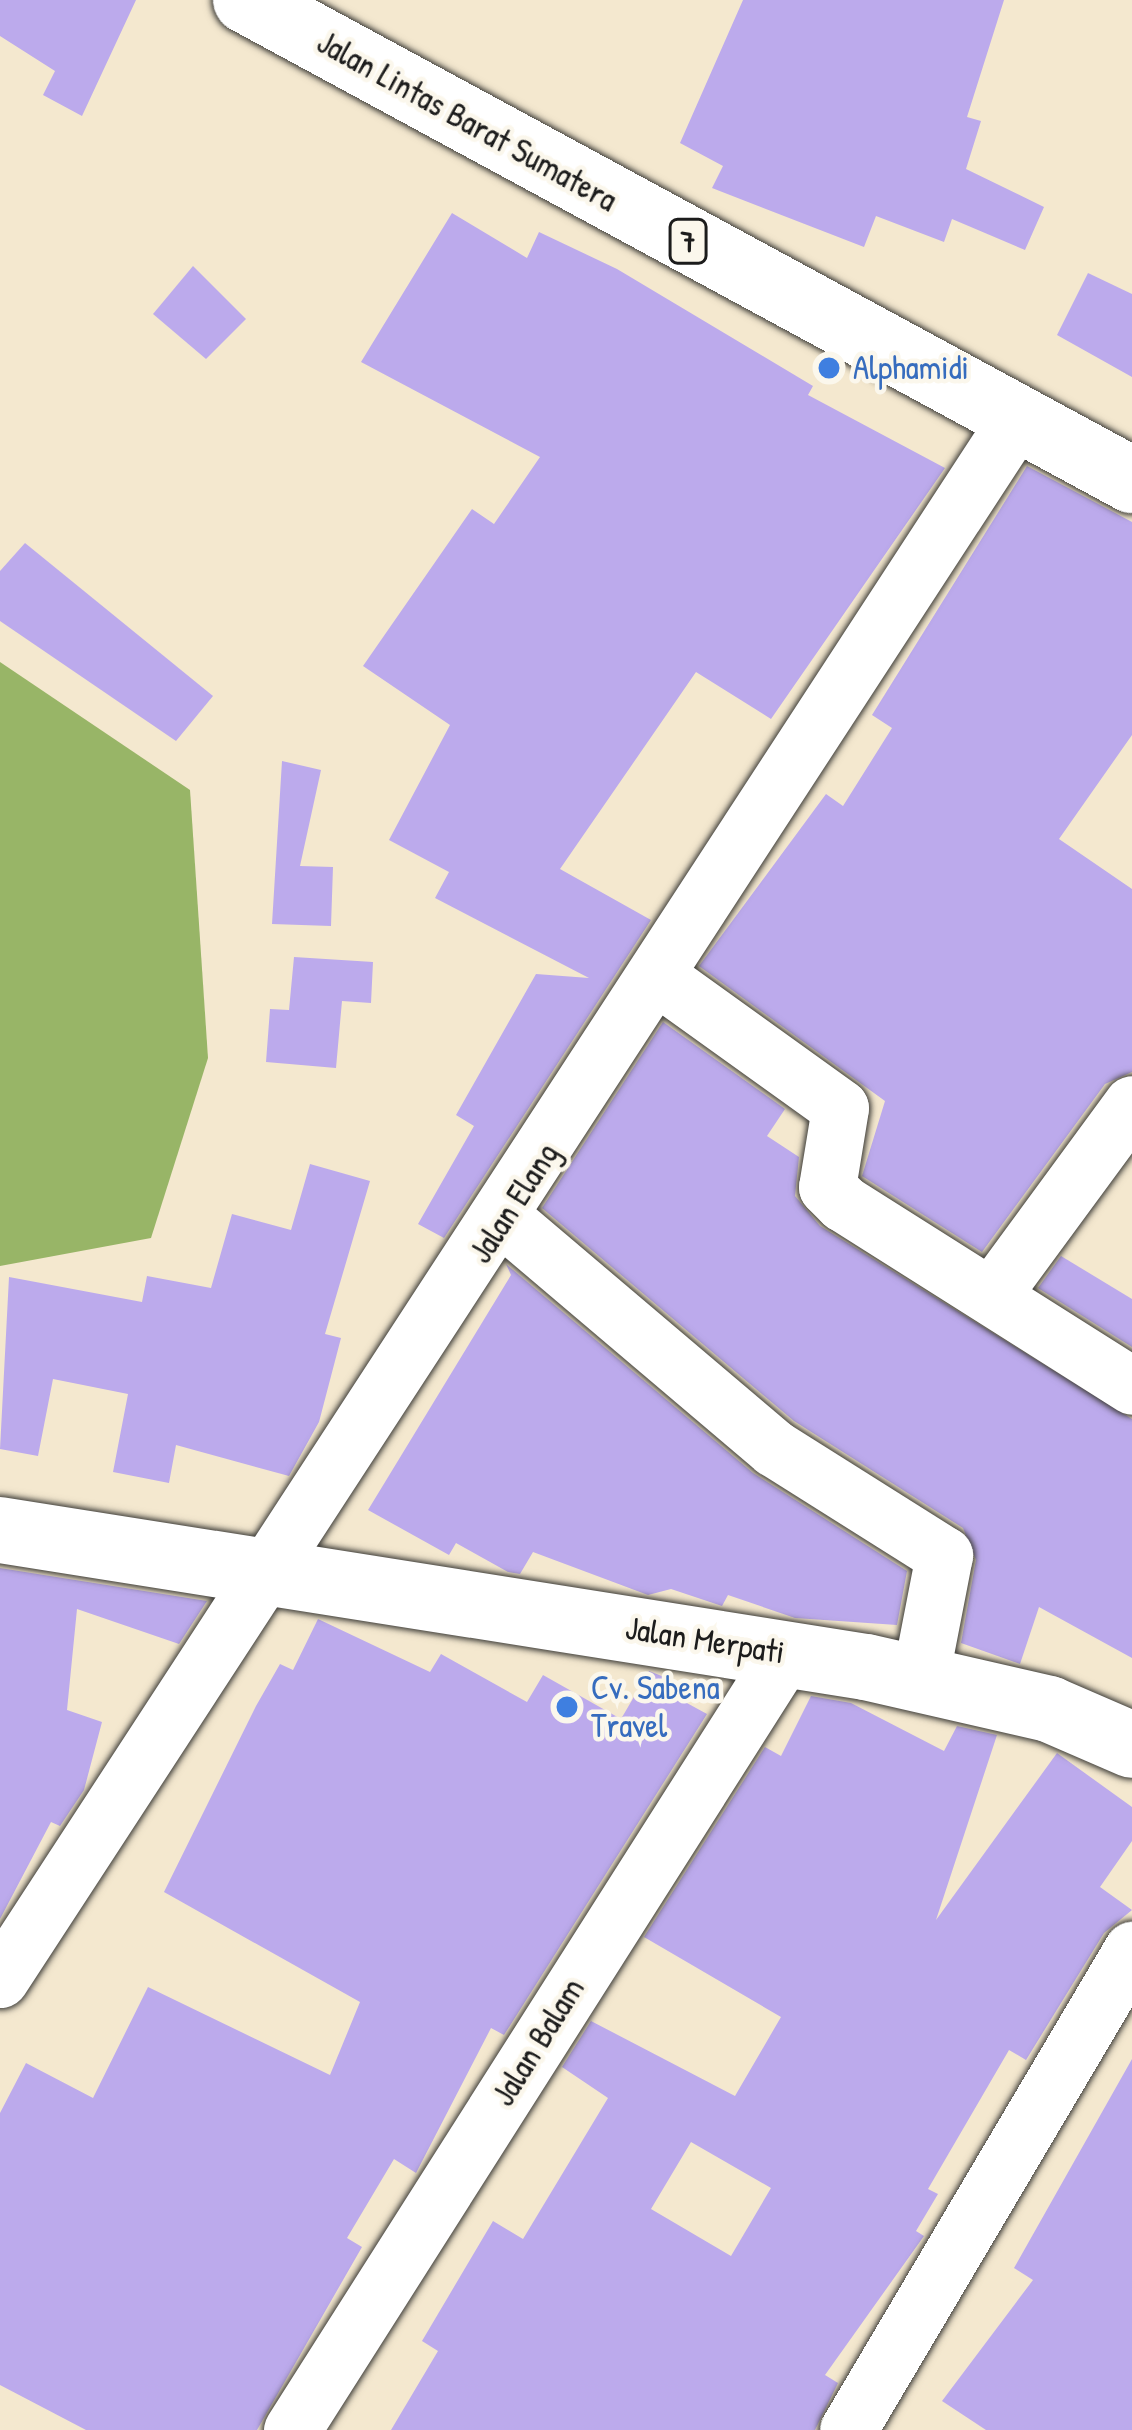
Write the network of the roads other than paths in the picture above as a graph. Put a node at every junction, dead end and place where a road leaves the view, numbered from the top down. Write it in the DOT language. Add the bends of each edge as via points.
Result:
graph roads {
  1 [pos="245,0"];
  2 [pos="1016,420"];
  3 [pos="1132,480"];
  4 [pos="658,977"];
  5 [pos="1132,1104"];
  6 [pos="505,1220"];
  7 [pos="994,1292"];
  8 [pos="1132,1386"];
  9 [pos="0,1530"];
  10 [pos="268,1569"];
  11 [pos="784,1654"];
  12 [pos="920,1678"];
  13 [pos="1132,1745"];
  14 [pos="1132,1950"];
  15 [pos="0,1979"];
  16 [pos="292,2430"];
  17 [pos="848,2430"];
  1 -- 2 [label="main road, Jalan Lintas Barat Sumatera / 7"];
  2 -- 3 [label="main road, Jalan Lintas Barat Sumatera / 7"];
  2 -- 4 [label="street, Jalan Elang"];
  4 -- 6 [label="street, Jalan Elang"];
  4 -- 7 [label="street" via="840,1108 827,1187 843,1203"];
  5 -- 7 [label="street"];
  6 -- 10 [label="street, Jalan Elang"];
  6 -- 12 [label="street" via="774,1448 944,1555"];
  7 -- 8 [label="street"];
  9 -- 10 [label="main road, Jalan Merpati"];
  10 -- 11 [label="main road, Jalan Merpati"];
  10 -- 15 [label="street, Jalan Elang"];
  11 -- 12 [label="main road, Jalan Merpati"];
  11 -- 16 [label="street, Jalan Balam"];
  12 -- 13 [label="main road, Jalan Merpati" via="1049,1709"];
  14 -- 17 [label="street"];
}
